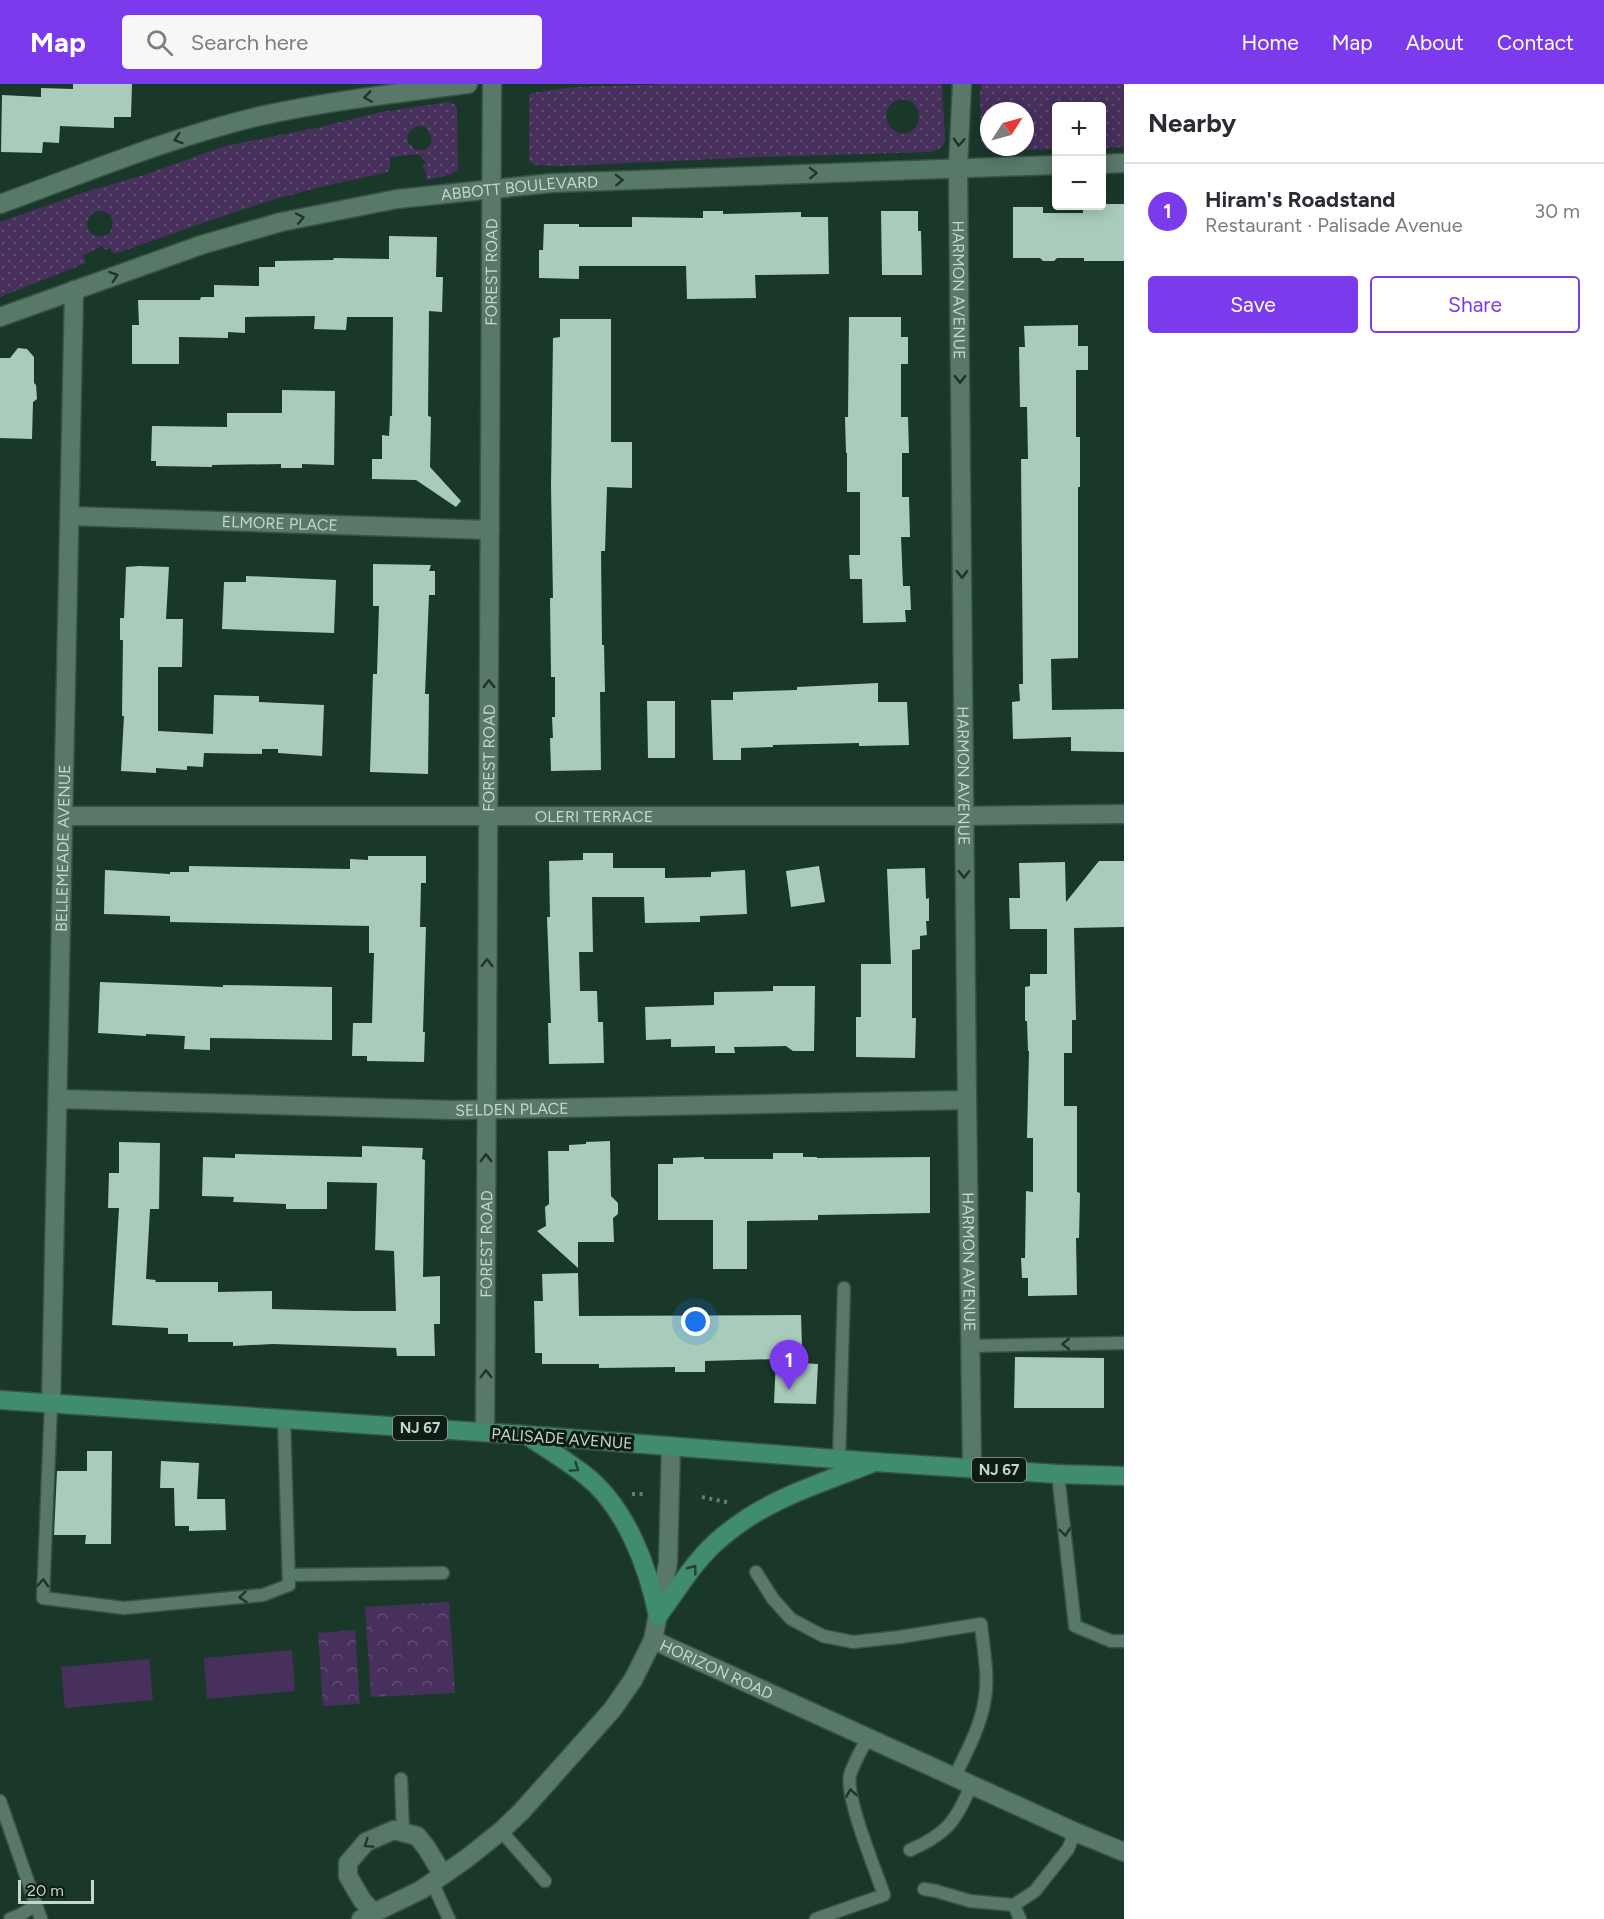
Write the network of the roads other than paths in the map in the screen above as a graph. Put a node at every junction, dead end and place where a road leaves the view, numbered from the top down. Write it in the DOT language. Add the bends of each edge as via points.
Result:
graph roads {
  1 [pos="468,84"];
  2 [pos="492,84"];
  3 [pos="962,84"];
  4 [pos="1124,163"];
  5 [pos="1106,164"];
  6 [pos="1052,165"];
  7 [pos="958,168"];
  8 [pos="491,189"];
  9 [pos="0,204"];
  10 [pos="74,290"];
  11 [pos="0,317"];
  12 [pos="70,516"];
  13 [pos="490,530"];
  14 [pos="1124,814"];
  15 [pos="63,816"];
  16 [pos="488,816"];
  17 [pos="964,816"];
  18 [pos="58,1099"];
  19 [pos="967,1100"];
  20 [pos="487,1110"];
  21 [pos="844,1288"];
  22 [pos="1124,1343"];
  23 [pos="970,1346"];
  24 [pos="0,1401"];
  25 [pos="51,1404"];
  26 [pos="284,1419"];
  27 [pos="485,1432"];
  28 [pos="526,1435"];
  29 [pos="671,1446"];
  30 [pos="839,1460"];
  31 [pos="875,1462"];
  32 [pos="972,1468"];
  33 [pos="1058,1474"];
  34 [pos="1124,1476"];
  35 [pos="756,1572"];
  36 [pos="443,1573"];
  37 [pos="289,1575"];
  38 [pos="658,1616"];
  39 [pos="653,1640"];
  40 [pos="1124,1641"];
  41 [pos="868,1737"];
  42 [pos="401,1779"];
  43 [pos="963,1779"];
  44 [pos="0,1801"];
  45 [pos="501,1831"];
  46 [pos="403,1832"];
  47 [pos="1075,1832"];
  48 [pos="910,1850"];
  49 [pos="1124,1852"];
  50 [pos="438,1878"];
  51 [pos="545,1881"];
  52 [pos="924,1889"];
  53 [pos="36,1905"];
  54 [pos="1014,1905"];
  55 [pos="371,1917"];
  56 [pos="10,1919"];
  57 [pos="41,1919"];
  58 [pos="449,1919"];
  59 [pos="816,1919"];
  60 [pos="1020,1919"];
  1 -- 9 [label="street, one-way" via="347,100 259,117 174,140"];
  2 -- 8 [label="street, FOREST ROAD"];
  3 -- 7 [label="street, HARMON AVENUE, one-way"];
  4 -- 5 [label="street"];
  6 -- 7 [label="street, ABBOTT BOULEVARD"];
  8 -- 7 [label="street, ABBOTT BOULEVARD, one-way" via="552,183"];
  7 -- 17 [label="street, HARMON AVENUE, one-way"];
  10 -- 8 [label="street, ABBOTT BOULEVARD, one-way" via="201,245 281,222 386,201"];
  8 -- 13 [label="street, FOREST ROAD"];
  10 -- 11 [label="street, ABBOTT BOULEVARD"];
  10 -- 12 [label="street, BELLEMEADE AVENUE"];
  12 -- 13 [label="street, ELMORE PLACE"];
  12 -- 15 [label="street, BELLEMEADE AVENUE"];
  16 -- 13 [label="street, FOREST ROAD, one-way"];
  14 -- 17 [label="street, OLERI TERRACE"];
  15 -- 16 [label="street, OLERI TERRACE"];
  15 -- 18 [label="street, BELLEMEADE AVENUE"];
  16 -- 17 [label="street, OLERI TERRACE"];
  20 -- 16 [label="street, FOREST ROAD, one-way"];
  17 -- 19 [label="street, HARMON AVENUE, one-way"];
  18 -- 20 [label="street, SELDEN PLACE"];
  18 -- 25 [label="street, BELLEMEADE AVENUE"];
  19 -- 20 [label="street, SELDEN PLACE"];
  19 -- 23 [label="street, HARMON AVENUE"];
  27 -- 20 [label="street, FOREST ROAD, one-way"];
  21 -- 30 [label="lane"];
  22 -- 23 [label="lane, one-way"];
  23 -- 32 [label="street, HARMON AVENUE"];
  24 -- 25 [label="main road, PALISADE AVENUE / NJ 67"];
  25 -- 26 [label="main road, PALISADE AVENUE / NJ 67"];
  37 -- 25 [label="lane, one-way" via="290,1585 262,1595 124,1608 43,1598"];
  26 -- 27 [label="main road, PALISADE AVENUE / NJ 67"];
  26 -- 37 [label="lane"];
  27 -- 28 [label="main road, PALISADE AVENUE / NJ 67"];
  28 -- 29 [label="main road, PALISADE AVENUE / NJ 67"];
  28 -- 38 [label="main road, one-way" via="587,1476 611,1502 637,1547"];
  29 -- 30 [label="main road, PALISADE AVENUE / NJ 67"];
  29 -- 38 [label="street" via="668,1563"];
  30 -- 31 [label="main road, PALISADE AVENUE / NJ 67"];
  31 -- 32 [label="main road, PALISADE AVENUE / NJ 67"];
  38 -- 31 [label="main road, one-way" via="697,1563 743,1520 779,1499"];
  32 -- 33 [label="main road, PALISADE AVENUE / NJ 67"];
  33 -- 34 [label="main road, PALISADE AVENUE / NJ 67"];
  33 -- 40 [label="lane, one-way" via="1076,1626 1111,1641"];
  35 -- 43 [label="lane" via="772,1599 791,1619 823,1636 853,1642 981,1624 985,1698"];
  36 -- 37 [label="lane"];
  38 -- 39 [label="street"];
  39 -- 41 [label="street, HORIZON ROAD"];
  39 -- 45 [label="street, HORIZON ROAD" via="612,1710"];
  41 -- 43 [label="street, HORIZON ROAD"];
  59 -- 41 [label="lane, one-way" via="884,1895 849,1790 850,1775"];
  42 -- 46 [label="lane"];
  43 -- 47 [label="street, HORIZON ROAD"];
  43 -- 48 [label="lane" via="955,1820 943,1832"];
  44 -- 53 [label="lane"];
  45 -- 50 [label="street, HORIZON ROAD"];
  45 -- 51 [label="lane"];
  46 -- 50 [label="street" via="417,1836 426,1847"];
  46 -- 55 [label="street, one-way" via="394,1830 366,1842 348,1863 348,1876"];
  47 -- 49 [label="street, HORIZON ROAD"];
  47 -- 54 [label="lane" via="1068,1849 1035,1891"];
  50 -- 55 [label="street, HORIZON ROAD"];
  50 -- 58 [label="lane"];
  52 -- 54 [label="lane" via="970,1901"];
  53 -- 56 [label="lane"];
  53 -- 57 [label="lane"];
  54 -- 60 [label="lane"];
}
